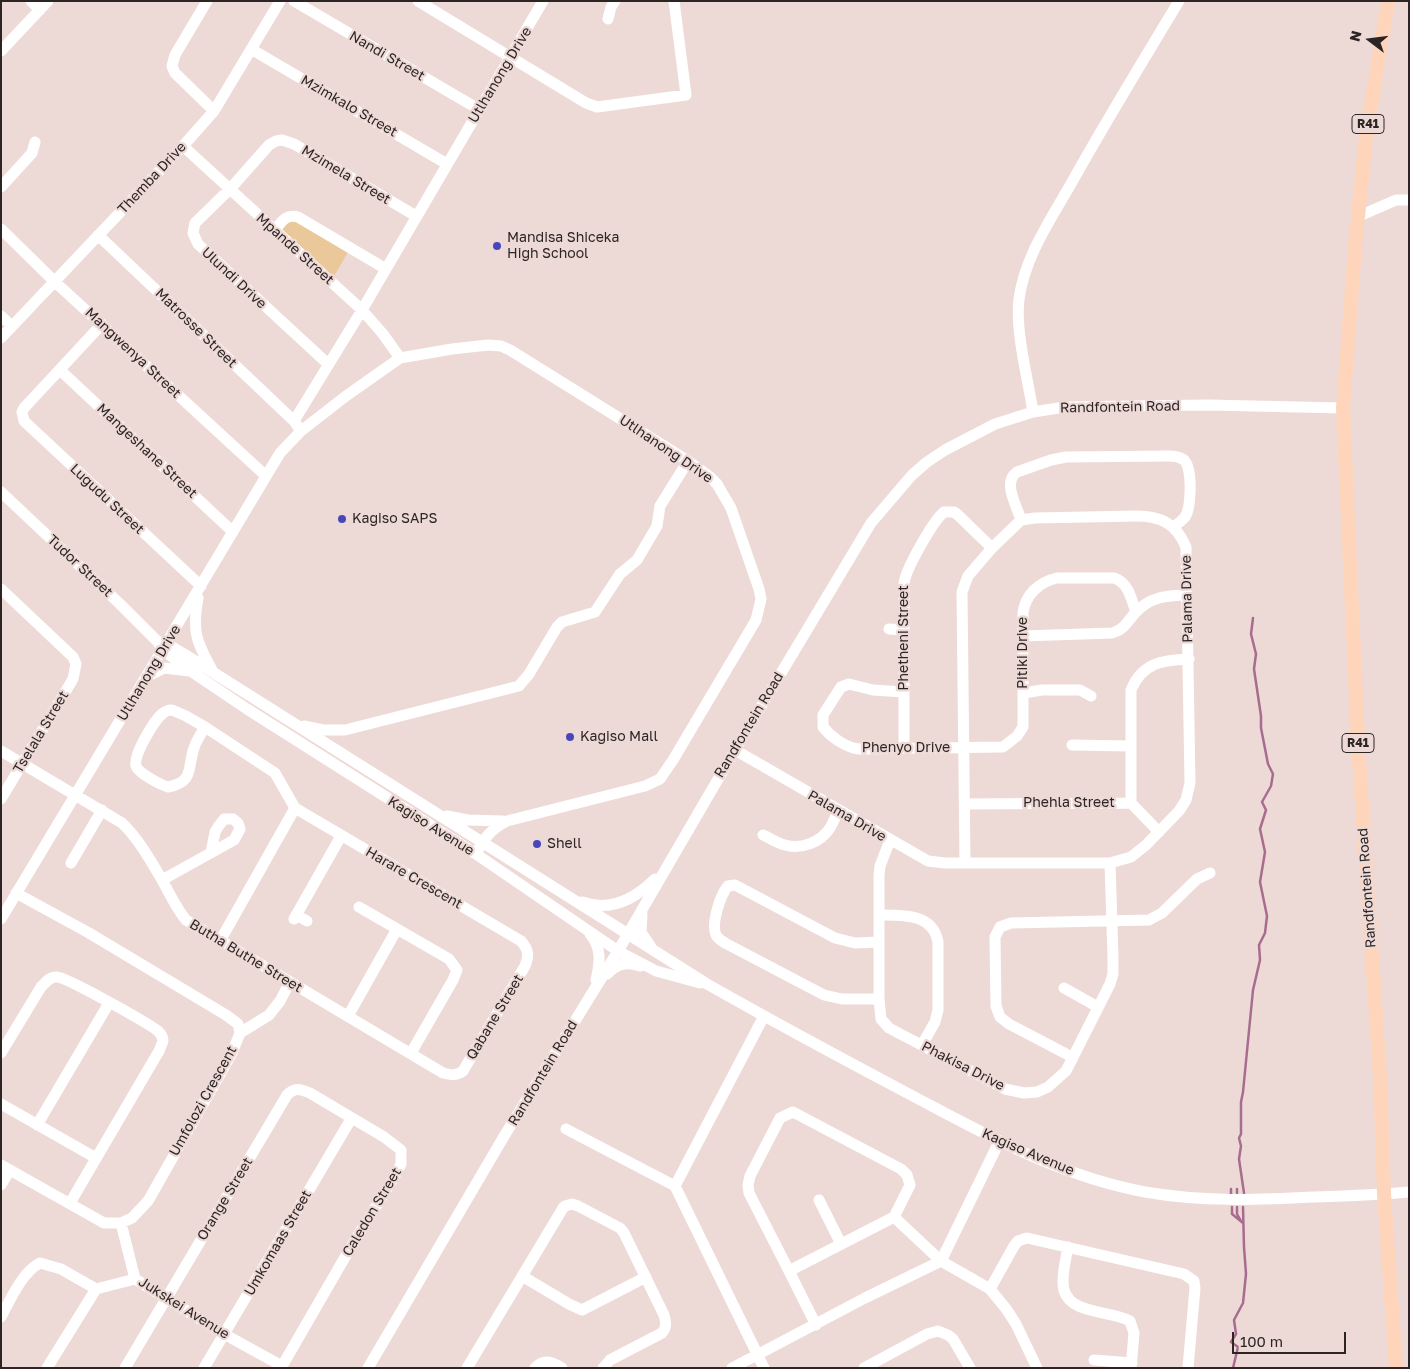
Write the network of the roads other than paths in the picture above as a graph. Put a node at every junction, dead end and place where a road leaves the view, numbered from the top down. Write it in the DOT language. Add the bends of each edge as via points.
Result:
graph roads {
  1 [pos="31,1"];
  2 [pos="207,1"];
  3 [pos="280,1"];
  4 [pos="294,1"];
  5 [pos="418,1"];
  6 [pos="615,1"];
  7 [pos="674,1"];
  8 [pos="1179,1"];
  9 [pos="1388,1"];
  10 [pos="541,2"];
  11 [pos="44,6"];
  12 [pos="608,19"];
  13 [pos="252,49"];
  14 [pos="1,51"];
  15 [pos="512,57"];
  16 [pos="480,110"];
  17 [pos="214,111"];
  18 [pos="276,141"];
  19 [pos="35,142"];
  20 [pos="183,146"];
  21 [pos="448,164"];
  22 [pos="1,187"];
  23 [pos="230,189"];
  24 [pos="1409,200"];
  25 [pos="416,216"];
  26 [pos="1357,217"];
  27 [pos="1,229"];
  28 [pos="275,230"];
  29 [pos="98,235"];
  30 [pos="386,270"];
  31 [pos="54,280"];
  32 [pos="362,310"];
  33 [pos="1,316"];
  34 [pos="102,324"];
  35 [pos="12,326"];
  36 [pos="1,338"];
  37 [pos="400,358"];
  38 [pos="328,364"];
  39 [pos="60,370"];
  40 [pos="1343,408"];
  41 [pos="1033,412"];
  42 [pos="298,426"];
  43 [pos="688,461"];
  44 [pos="266,476"];
  45 [pos="1,492"];
  46 [pos="1021,520"];
  47 [pos="1173,527"];
  48 [pos="233,532"];
  49 [pos="992,548"];
  50 [pos="200,587"];
  51 [pos="1,589"];
  52 [pos="1187,595"];
  53 [pos="1136,612"];
  54 [pos="889,629"];
  55 [pos="904,630"];
  56 [pos="1023,636"];
  57 [pos="162,645"];
  58 [pos="1188,659"];
  59 [pos="192,672"];
  60 [pos="213,672"];
  61 [pos="146,676"];
  62 [pos="904,692"];
  63 [pos="1024,693"];
  64 [pos="1091,696"];
  65 [pos="289,721"];
  66 [pos="205,727"];
  67 [pos="1072,744"];
  68 [pos="1130,746"];
  69 [pos="1003,747"];
  70 [pos="904,748"];
  71 [pos="964,748"];
  72 [pos="734,750"];
  73 [pos="1,751"];
  74 [pos="22,764"];
  75 [pos="75,794"];
  76 [pos="1,799"];
  77 [pos="1131,802"];
  78 [pos="966,804"];
  79 [pos="296,808"];
  80 [pos="102,810"];
  81 [pos="838,810"];
  82 [pos="438,814"];
  83 [pos="507,821"];
  84 [pos="1159,832"];
  85 [pos="764,835"];
  86 [pos="341,836"];
  87 [pos="890,840"];
  88 [pos="482,842"];
  89 [pos="211,853"];
  90 [pos="476,854"];
  91 [pos="70,863"];
  92 [pos="965,863"];
  93 [pos="1110,863"];
  94 [pos="665,870"];
  95 [pos="1210,873"];
  96 [pos="162,880"];
  97 [pos="16,893"];
  98 [pos="570,899"];
  99 [pos="359,907"];
  100 [pos="642,909"];
  101 [pos="879,915"];
  102 [pos="1,919"];
  103 [pos="307,921"];
  104 [pos="1112,922"];
  105 [pos="582,927"];
  106 [pos="397,929"];
  107 [pos="628,935"];
  108 [pos="220,941"];
  109 [pos="879,942"];
  110 [pos="618,951"];
  111 [pos="654,952"];
  112 [pos="528,953"];
  113 [pos="656,971"];
  114 [pos="290,982"];
  115 [pos="707,984"];
  116 [pos="595,987"];
  117 [pos="1064,988"];
  118 [pos="879,999"];
  119 [pos="109,1003"];
  120 [pos="1098,1007"];
  121 [pos="348,1016"];
  122 [pos="764,1016"];
  123 [pos="240,1033"];
  124 [pos="922,1044"];
  125 [pos="1,1053"];
  126 [pos="411,1054"];
  127 [pos="1072,1057"];
  128 [pos="455,1075"];
  129 [pos="284,1100"];
  130 [pos="1,1104"];
  131 [pos="351,1118"];
  132 [pos="37,1125"];
  133 [pos="566,1129"];
  134 [pos="999,1142"];
  135 [pos="96,1158"];
  136 [pos="6,1167"];
  137 [pos="1,1185"];
  138 [pos="675,1186"];
  139 [pos="1409,1192"];
  140 [pos="1384,1194"];
  141 [pos="819,1200"];
  142 [pos="70,1203"];
  143 [pos="894,1217"];
  144 [pos="121,1223"];
  145 [pos="840,1244"];
  146 [pos="1068,1247"];
  147 [pos="941,1261"];
  148 [pos="789,1271"];
  149 [pos="522,1276"];
  150 [pos="646,1277"];
  151 [pos="136,1279"];
  152 [pos="96,1289"];
  153 [pos="990,1289"];
  154 [pos="166,1298"];
  155 [pos="1,1317"];
  156 [pos="816,1325"];
  157 [pos="224,1334"];
  158 [pos="758,1355"];
  159 [pos="1094,1360"];
  160 [pos="1132,1365"];
  161 [pos="282,1367"];
  162 [pos="47,1368"];
  163 [pos="125,1368"];
  164 [pos="204,1368"];
  165 [pos="368,1368"];
  166 [pos="467,1368"];
  167 [pos="535,1368"];
  168 [pos="562,1368"];
  169 [pos="603,1368"];
  170 [pos="732,1368"];
  171 [pos="764,1368"];
  172 [pos="864,1368"];
  173 [pos="970,1368"];
  174 [pos="1037,1368"];
  175 [pos="1188,1368"];
  176 [pos="1396,1368"];
  1 -- 11 [label="street"];
  2 -- 17 [label="street" via="175,55 172,66 175,73"];
  3 -- 13 [label="street, Themba Drive"];
  4 -- 16 [label="street, Nandi Street"];
  5 -- 15 [label="street"];
  6 -- 12 [label="street"];
  7 -- 15 [label="street" via="686,94 593,107"];
  8 -- 41 [label="street" via="1085,158 1028,262 1018,320"];
  9 -- 26 [label="main road, Randfontein Road / R41" via="1366,136"];
  10 -- 15 [label="street, Utlhanong Drive"];
  11 -- 14 [label="street"];
  13 -- 17 [label="street, Themba Drive"];
  13 -- 21 [label="street, Mzimkalo Street"];
  15 -- 16 [label="street, Utlhanong Drive"];
  16 -- 21 [label="street, Utlhanong Drive"];
  17 -- 20 [label="street, Themba Drive"];
  18 -- 23 [label="street, Ulundi Drive" via="262,151"];
  18 -- 25 [label="street, Mzimela Street" via="294,144"];
  19 -- 22 [label="street" via="32,153"];
  20 -- 23 [label="street, Mpande Street"];
  20 -- 29 [label="street, Themba Drive"];
  21 -- 25 [label="street, Utlhanong Drive"];
  23 -- 28 [label="street, Mpande Street"];
  23 -- 38 [label="street, Ulundi Drive" via="195,223 193,233 198,244"];
  24 -- 26 [label="street" via="1396,200"];
  25 -- 30 [label="street, Utlhanong Drive"];
  26 -- 40 [label="main road, Randfontein Road / R41"];
  27 -- 31 [label="street, Mangwenya Street"];
  28 -- 30 [label="street" via="285,218 298,217"];
  28 -- 32 [label="street, Mpande Street"];
  29 -- 31 [label="street, Themba Drive"];
  29 -- 42 [label="street, Matrosse Street"];
  30 -- 32 [label="street, Utlhanong Drive"];
  31 -- 34 [label="street, Mangwenya Street"];
  31 -- 35 [label="street, Themba Drive"];
  32 -- 37 [label="street, Mpande Street"];
  32 -- 38 [label="street, Utlhanong Drive"];
  33 -- 35 [label="street"];
  34 -- 39 [label="street"];
  34 -- 44 [label="street, Mangwenya Street"];
  35 -- 36 [label="street, Themba Drive"];
  37 -- 42 [label="street, Utlhanong Drive"];
  37 -- 43 [label="street, Utlhanong Drive" via="462,348 501,346"];
  38 -- 42 [label="street, Utlhanong Drive"];
  39 -- 48 [label="street, Mangeshane Street"];
  39 -- 50 [label="street, Lugudu Street" via="24,408 26,424"];
  40 -- 41 [label="street, Randfontein Road" via="1208,405 1065,407"];
  40 -- 140 [label="main road, Randfontein Road / R41" via="1358,744 1380,1078"];
  41 -- 72 [label="street, Randfontein Road" via="995,424 945,450 927,462 894,494 859,540"];
  42 -- 44 [label="street, Utlhanong Drive"];
  43 -- 65 [label="street" via="660,506 657,526 637,560 620,574 595,612 559,624 519,686 351,729 323,730"];
  43 -- 83 [label="street, Utlhanong Drive" via="717,484 731,508 759,589 761,599 756,620 660,779 645,786"];
  44 -- 48 [label="street, Utlhanong Drive"];
  45 -- 57 [label="street, Tudor Street"];
  46 -- 47 [label="street" via="1151,516"];
  46 -- 47 [label="street" via="1010,484 1017,472 1066,457 1176,456 1185,461 1189,469 1188,510"];
  46 -- 49 [label="street"];
  47 -- 52 [label="street, Palama Drive" via="1186,547"];
  48 -- 50 [label="street, Utlhanong Drive"];
  49 -- 55 [label="street, Phetheni Street" via="954,512 940,515 906,573"];
  49 -- 71 [label="street" via="968,576 963,587"];
  50 -- 57 [label="street, Utlhanong Drive"];
  50 -- 60 [label="street" via="194,631"];
  51 -- 74 [label="street, Tselala Street" via="73,657 76,664 73,679"];
  52 -- 53 [label="street" via="1157,598"];
  52 -- 58 [label="street, Palama Drive"];
  53 -- 56 [label="street" via="1123,629 1112,633"];
  53 -- 56 [label="street, Pitiki Drive" via="1120,580 1108,577 1057,578 1043,582 1025,600"];
  54 -- 55 [label="street"];
  55 -- 62 [label="street, Phetheni Street"];
  56 -- 63 [label="street, Pitiki Drive"];
  57 -- 59 [label="street, Kagiso Avenue"];
  57 -- 60 [label="street, Kagiso Avenue"];
  57 -- 61 [label="street, Utlhanong Drive"];
  58 -- 68 [label="street" via="1169,659 1155,664 1133,685"];
  58 -- 84 [label="street, Palama Drive" via="1189,790 1179,811"];
  59 -- 61 [label="street" via="164,668"];
  59 -- 90 [label="street, Kagiso Avenue"];
  60 -- 65 [label="street, Kagiso Avenue"];
  61 -- 75 [label="street, Utlhanong Drive"];
  62 -- 70 [label="street, Phetheni Street"];
  62 -- 70 [label="street, Phenyo Drive" via="882,692 844,685 822,719 826,732 853,748"];
  63 -- 64 [label="street" via="1080,690"];
  63 -- 69 [label="street, Pitiki Drive" via="1023,727"];
  65 -- 82 [label="street, Kagiso Avenue"];
  66 -- 66 [label="street" via="177,711 164,712 136,756 137,769 166,787 182,782 189,775 194,748"];
  66 -- 79 [label="street" via="274,773"];
  67 -- 68 [label="street"];
  68 -- 77 [label="street"];
  69 -- 71 [label="street, Phenyo Drive"];
  70 -- 71 [label="street, Phenyo Drive"];
  71 -- 78 [label="street"];
  72 -- 81 [label="street, Palama Drive"];
  72 -- 94 [label="street, Randfontein Road"];
  73 -- 74 [label="street, Butha Buthe Street"];
  74 -- 75 [label="street, Butha Buthe Street"];
  74 -- 76 [label="street, Tselala Street"];
  75 -- 80 [label="street, Butha Buthe Street"];
  75 -- 97 [label="street, Utlhanong Drive"];
  77 -- 78 [label="street, Phehla Street"];
  77 -- 84 [label="street, Phehla Street"];
  78 -- 92 [label="street"];
  79 -- 86 [label="street, Harare Crescent"];
  79 -- 108 [label="street"];
  80 -- 91 [label="street"];
  80 -- 96 [label="street, Butha Buthe Street" via="127,828"];
  81 -- 85 [label="street" via="830,828 809,844 786,846"];
  81 -- 87 [label="street, Palama Drive"];
  82 -- 83 [label="street" via="468,820"];
  82 -- 88 [label="street, Kagiso Avenue"];
  83 -- 88 [label="street, Utlhanong Drive" via="492,829"];
  84 -- 93 [label="street, Palama Drive" via="1131,857"];
  86 -- 103 [label="street" via="295,917"];
  86 -- 112 [label="street, Harare Crescent" via="521,942"];
  87 -- 92 [label="street, Palama Drive" via="928,862"];
  87 -- 101 [label="street, Phakisa Drive" via="880,866"];
  88 -- 90 [label="street, Utlhanong Drive"];
  88 -- 98 [label="street, Kagiso Avenue"];
  89 -- 96 [label="street"];
  90 -- 105 [label="street, Kagiso Avenue"];
  92 -- 93 [label="street, Palama Drive"];
  93 -- 104 [label="street, Phakisa Drive"];
  94 -- 98 [label="street" via="642,892 620,902 600,906"];
  94 -- 100 [label="street, Randfontein Road"];
  95 -- 104 [label="street" via="1192,882 1156,918"];
  96 -- 108 [label="street, Butha Buthe Street" via="186,920"];
  97 -- 102 [label="street, Utlhanong Drive"];
  97 -- 123 [label="street, Umfolozi Crescent" via="226,1015 238,1024"];
  98 -- 107 [label="street, Kagiso Avenue"];
  99 -- 106 [label="street"];
  100 -- 107 [label="street, Randfontein Road"];
  100 -- 111 [label="street" via="642,932"];
  101 -- 109 [label="street, Phakisa Drive"];
  101 -- 124 [label="street" via="910,915 932,927 937,936 938,1010"];
  104 -- 120 [label="street, Phakisa Drive" via="1112,974"];
  104 -- 127 [label="street" via="1011,923 1000,927 995,937 996,1006 1000,1017"];
  105 -- 110 [label="street, Kagiso Avenue"];
  105 -- 116 [label="street" via="599,949"];
  106 -- 121 [label="street"];
  106 -- 126 [label="street" via="449,959 456,970"];
  107 -- 110 [label="street, Randfontein Road"];
  107 -- 111 [label="street, Kagiso Avenue"];
  108 -- 114 [label="street, Butha Buthe Street"];
  109 -- 118 [label="street, Phakisa Drive"];
  109 -- 118 [label="street" via="855,943 835,938 736,885 728,886 722,895 714,927 716,936 725,943 824,996"];
  110 -- 113 [label="street, Kagiso Avenue"];
  110 -- 116 [label="street, Randfontein Road"];
  111 -- 115 [label="street, Kagiso Avenue"];
  112 -- 128 [label="street, Qabane Street" via="525,966 463,1071"];
  113 -- 115 [label="street, Kagiso Avenue"];
  113 -- 116 [label="street" via="623,963 612,969"];
  114 -- 121 [label="street, Butha Buthe Street"];
  114 -- 123 [label="street" via="269,1015"];
  115 -- 122 [label="street, Kagiso Avenue"];
  116 -- 165 [label="street, Randfontein Road"];
  117 -- 120 [label="street"];
  118 -- 124 [label="street, Phakisa Drive" via="879,1013 884,1024"];
  119 -- 125 [label="street" via="65,979 52,977 42,987"];
  119 -- 132 [label="street"];
  119 -- 135 [label="street" via="158,1031 164,1041"];
  120 -- 127 [label="street, Phakisa Drive"];
  121 -- 126 [label="street, Butha Buthe Street"];
  122 -- 134 [label="street, Kagiso Avenue"];
  122 -- 138 [label="street"];
  123 -- 144 [label="street, Umfolozi Crescent" via="232,1053 148,1201 132,1218"];
  124 -- 127 [label="street, Phakisa Drive" via="1005,1089 1024,1093 1048,1087 1066,1070"];
  126 -- 128 [label="street, Butha Buthe Street" via="444,1073"];
  129 -- 131 [label="street, Caledon Street" via="294,1089 302,1090"];
  129 -- 154 [label="street, Orange Street"];
  130 -- 132 [label="street"];
  131 -- 157 [label="street, Umkomaas Street"];
  131 -- 161 [label="street, Caledon Street" via="398,1146 401,1164"];
  132 -- 135 [label="street"];
  133 -- 138 [label="street"];
  134 -- 140 [label="street, Kagiso Avenue" via="1056,1167 1101,1181 1188,1198 1228,1201"];
  134 -- 147 [label="street"];
  135 -- 142 [label="street"];
  136 -- 137 [label="street"];
  136 -- 142 [label="street"];
  138 -- 158 [label="street"];
  139 -- 140 [label="street, Kagiso Avenue"];
  140 -- 176 [label="main road, Randfontein Road / R41"];
  141 -- 145 [label="street"];
  142 -- 144 [label="street" via="104,1223"];
  143 -- 145 [label="street"];
  143 -- 147 [label="street"];
  143 -- 148 [label="street" via="910,1185 907,1175 893,1164 798,1114 784,1115 748,1185 749,1193"];
  144 -- 151 [label="street, Jukskei Avenue"];
  145 -- 148 [label="street"];
  146 -- 153 [label="street" via="1023,1239 1014,1246"];
  146 -- 160 [label="street" via="1063,1288 1072,1304 1130,1321 1134,1333"];
  146 -- 175 [label="street" via="1191,1278 1195,1288"];
  147 -- 153 [label="street"];
  147 -- 156 [label="street"];
  148 -- 156 [label="street"];
  149 -- 150 [label="street" via="582,1310"];
  149 -- 150 [label="street" via="563,1208 572,1204 620,1228"];
  149 -- 166 [label="street"];
  150 -- 169 [label="street" via="664,1315 665,1330 610,1360"];
  151 -- 152 [label="street"];
  151 -- 154 [label="street, Jukskei Avenue"];
  152 -- 155 [label="street" via="60,1269 40,1263 28,1272"];
  152 -- 162 [label="street"];
  153 -- 174 [label="street" via="1016,1324"];
  154 -- 157 [label="street, Jukskei Avenue"];
  154 -- 163 [label="street, Orange Street"];
  156 -- 158 [label="street"];
  157 -- 161 [label="street, Jukskei Avenue"];
  157 -- 164 [label="street, Umkomaas Street"];
  158 -- 170 [label="street"];
  158 -- 171 [label="street"];
  159 -- 160 [label="street"];
  167 -- 168 [label="street" via="539,1363 549,1361"];
  172 -- 173 [label="street" via="938,1331 952,1339"];
}
